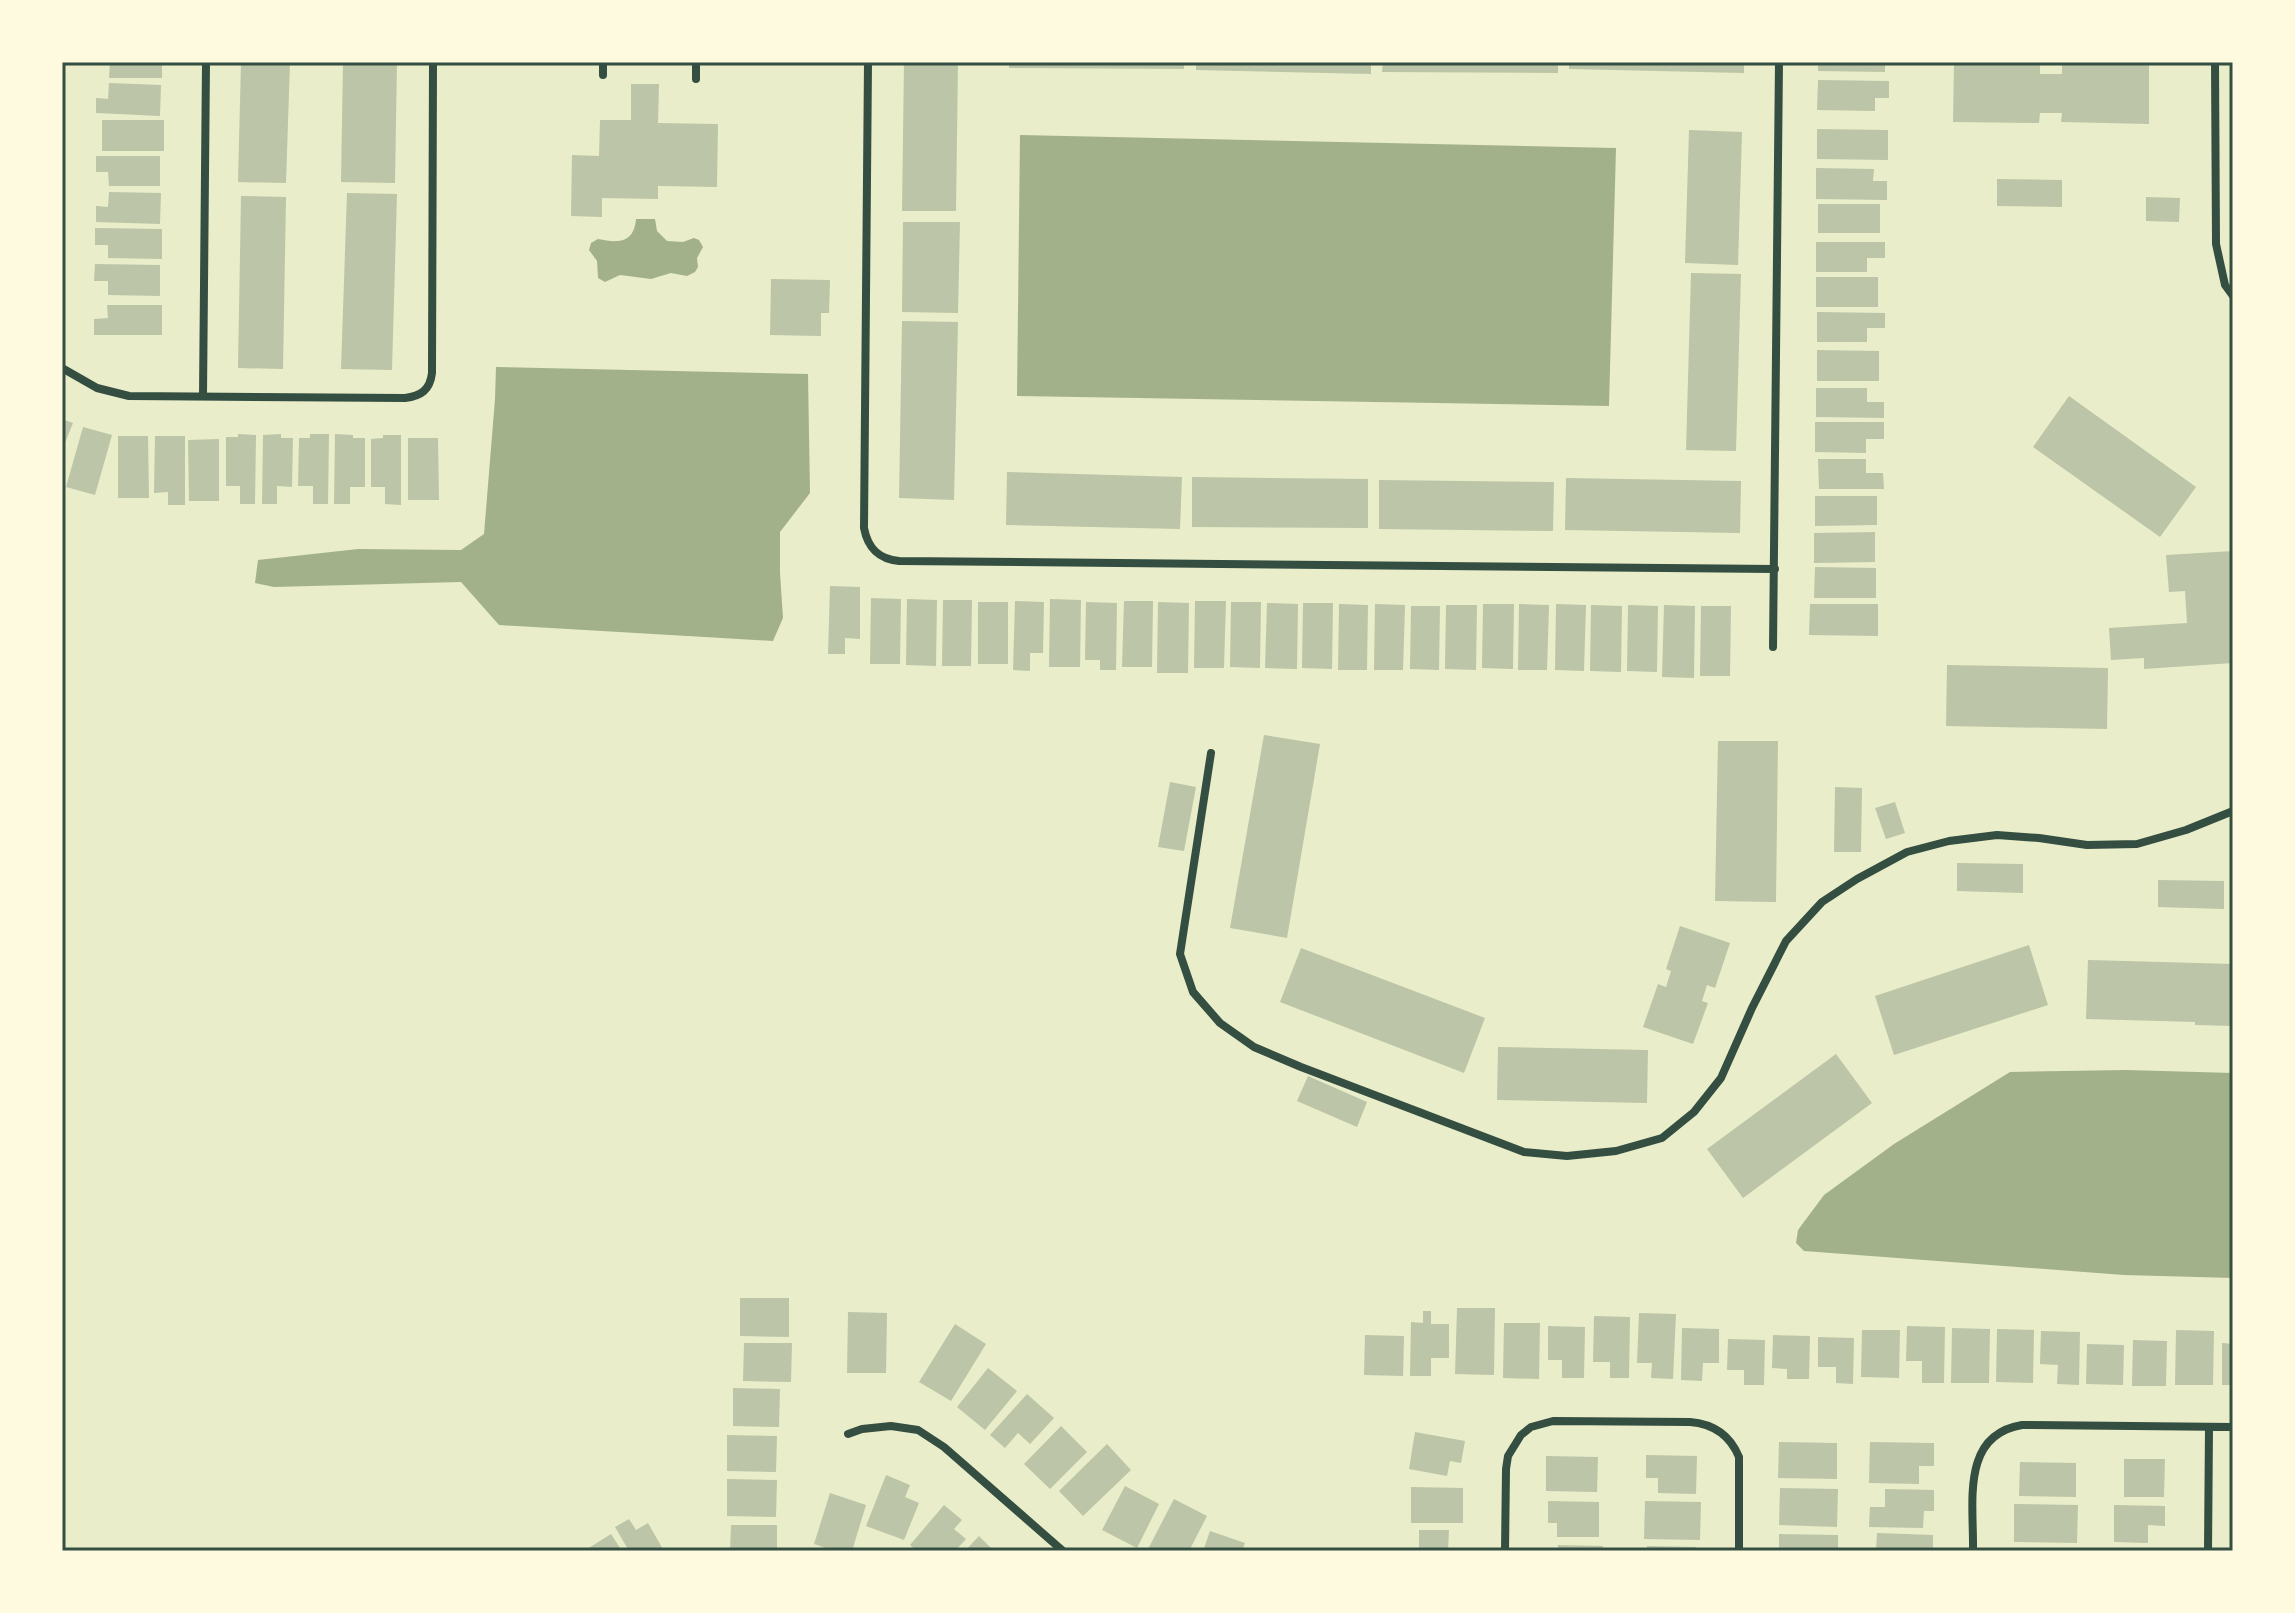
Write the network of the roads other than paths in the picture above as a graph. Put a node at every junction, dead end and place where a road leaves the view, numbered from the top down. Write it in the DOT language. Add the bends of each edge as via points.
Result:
graph roads {
  1 [pos="206,62"];
  2 [pos="433,62"];
  3 [pos="603,62"];
  4 [pos="696,62"];
  5 [pos="868,62"];
  6 [pos="1779,62"];
  7 [pos="2215,62"];
  8 [pos="603,75"];
  9 [pos="696,79"];
  10 [pos="2233,296"];
  11 [pos="62,368"];
  12 [pos="203,396"];
  13 [pos="1775,569"];
  14 [pos="1773,647"];
  15 [pos="1211,753"];
  16 [pos="2233,811"];
  17 [pos="2209,1427"];
  18 [pos="2233,1427"];
  19 [pos="848,1434"];
  20 [pos="1063,1551"];
  21 [pos="1505,1551"];
  22 [pos="1739,1551"];
  23 [pos="1973,1551"];
  24 [pos="2208,1551"];
  1 -- 12 [label="street"];
  2 -- 12 [label="street" via="432,373 424,392 405,398"];
  3 -- 8 [label="street"];
  4 -- 9 [label="street"];
  5 -- 13 [label="street" via="864,528 869,545 882,557"];
  6 -- 13 [label="street"];
  7 -- 10 [label="street" via="2216,244 2225,285"];
  11 -- 12 [label="street" via="117,394"];
  13 -- 14 [label="street"];
  15 -- 16 [label="street" via="1180,954 1193,992 1220,1023 1254,1047 1301,1067 1524,1152 1567,1156 1616,1151 1662,1138 1694,1112 1721,1078 1786,941 1822,902 1907,852 1997,835 2087,845 2137,844"];
  17 -- 18 [label="street"];
  17 -- 23 [label="street" via="2022,1425 1999,1431 1982,1448 1974,1473"];
  17 -- 24 [label="street"];
  19 -- 20 [label="street" via="891,1426 918,1430"];
  21 -- 22 [label="street" via="1508,1456 1531,1427 1553,1421 1690,1422 1721,1432 1735,1447 1740,1468"];
}
